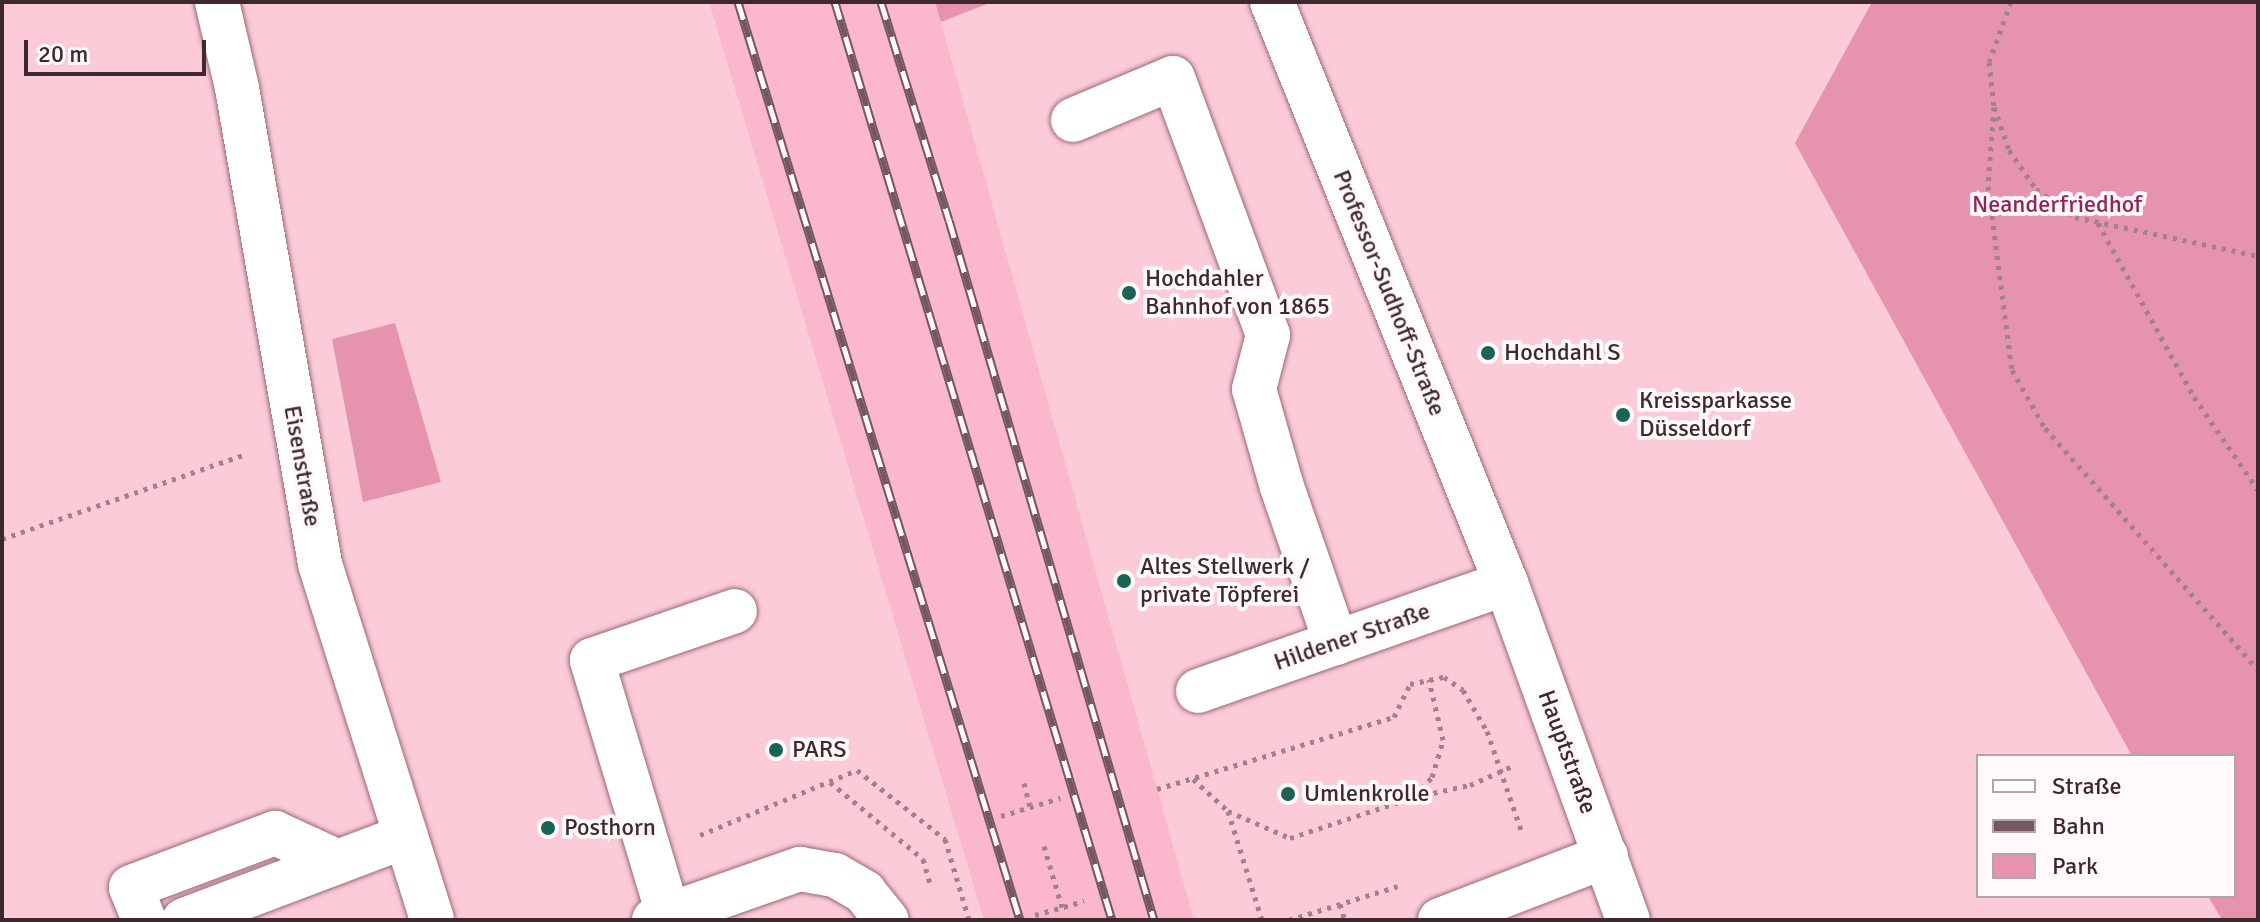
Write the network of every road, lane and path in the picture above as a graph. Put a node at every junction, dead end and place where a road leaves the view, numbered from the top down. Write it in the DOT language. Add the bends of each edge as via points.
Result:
graph roads {
  1 [pos="217,2"];
  2 [pos="1272,2"];
  3 [pos="2011,2"];
  4 [pos="1994,107"];
  5 [pos="1073,120"];
  6 [pos="2098,222"];
  7 [pos="2258,256"];
  8 [pos="296,436"];
  9 [pos="2258,490"];
  10 [pos="2,539"];
  11 [pos="1506,583"];
  12 [pos="735,611"];
  13 [pos="1336,643"];
  14 [pos="2258,670"];
  15 [pos="1429,680"];
  16 [pos="1198,691"];
  17 [pos="1501,771"];
  18 [pos="1193,779"];
  19 [pos="1024,783"];
  20 [pos="1470,785"];
  21 [pos="1157,789"];
  22 [pos="1414,797"];
  23 [pos="1060,798"];
  24 [pos="1030,807"];
  25 [pos="1228,811"];
  26 [pos="1001,816"];
  27 [pos="406,836"];
  28 [pos="1044,846"];
  29 [pos="960,850"];
  30 [pos="950,854"];
  31 [pos="651,855"];
  32 [pos="1606,856"];
  33 [pos="338,862"];
  34 [pos="1084,901"];
  35 [pos="1340,904"];
  36 [pos="1062,907"];
  37 [pos="1035,915"];
  38 [pos="661,917"];
  39 [pos="144,920"];
  40 [pos="184,920"];
  41 [pos="432,920"];
  42 [pos="887,920"];
  43 [pos="969,920"];
  44 [pos="1262,920"];
  45 [pos="1345,920"];
  46 [pos="1440,920"];
  47 [pos="1628,920"];
  1 -- 8 [label="street, Eisenstraße" via="237,88"];
  2 -- 11 [label="street, Professor-Sudhoff-Straße"];
  3 -- 4 [label="path" via="1989,62"];
  4 -- 6 [label="path" via="2009,150 2036,189 2075,217"];
  4 -- 14 [label="path" via="1988,186 2012,370 2045,428"];
  5 -- 13 [label="street" via="1173,78 1268,335 1254,389"];
  6 -- 7 [label="path"];
  6 -- 9 [label="path" via="2194,397"];
  8 -- 10 [label="path"];
  8 -- 27 [label="street, Eisenstraße" via="320,564"];
  11 -- 13 [label="street, Hildener Straße"];
  11 -- 32 [label="street, Hauptstraße"];
  12 -- 31 [label="street" via="592,660"];
  13 -- 16 [label="street, Hildener Straße"];
  15 -- 17 [label="path" via="1444,677 1463,690 1487,731"];
  15 -- 18 [label="path" via="1410,684 1394,717"];
  15 -- 22 [label="path" via="1443,740 1432,777"];
  18 -- 21 [label="path"];
  18 -- 25 [label="path"];
  19 -- 24 [label="path"];
  20 -- 22 [label="path"];
  22 -- 25 [label="path" via="1290,838"];
  23 -- 24 [label="path"];
  24 -- 26 [label="path"];
  25 -- 44 [label="path"];
  27 -- 33 [label="street"];
  27 -- 41 [label="street, Eisenstraße"];
  28 -- 36 [label="path"];
  29 -- 30 [label="path"];
  30 -- 31 [label="path" via="945,839 857,770"];
  30 -- 43 [label="path"];
  31 -- 38 [label="street"];
  32 -- 46 [label="street"];
  32 -- 47 [label="street, Hauptstraße"];
  33 -- 39 [label="street" via="275,833 131,887"];
  33 -- 40 [label="street"];
  34 -- 36 [label="path"];
  35 -- 45 [label="path"];
  36 -- 37 [label="path"];
  38 -- 42 [label="street" via="800,869 835,875 864,892"];
}
